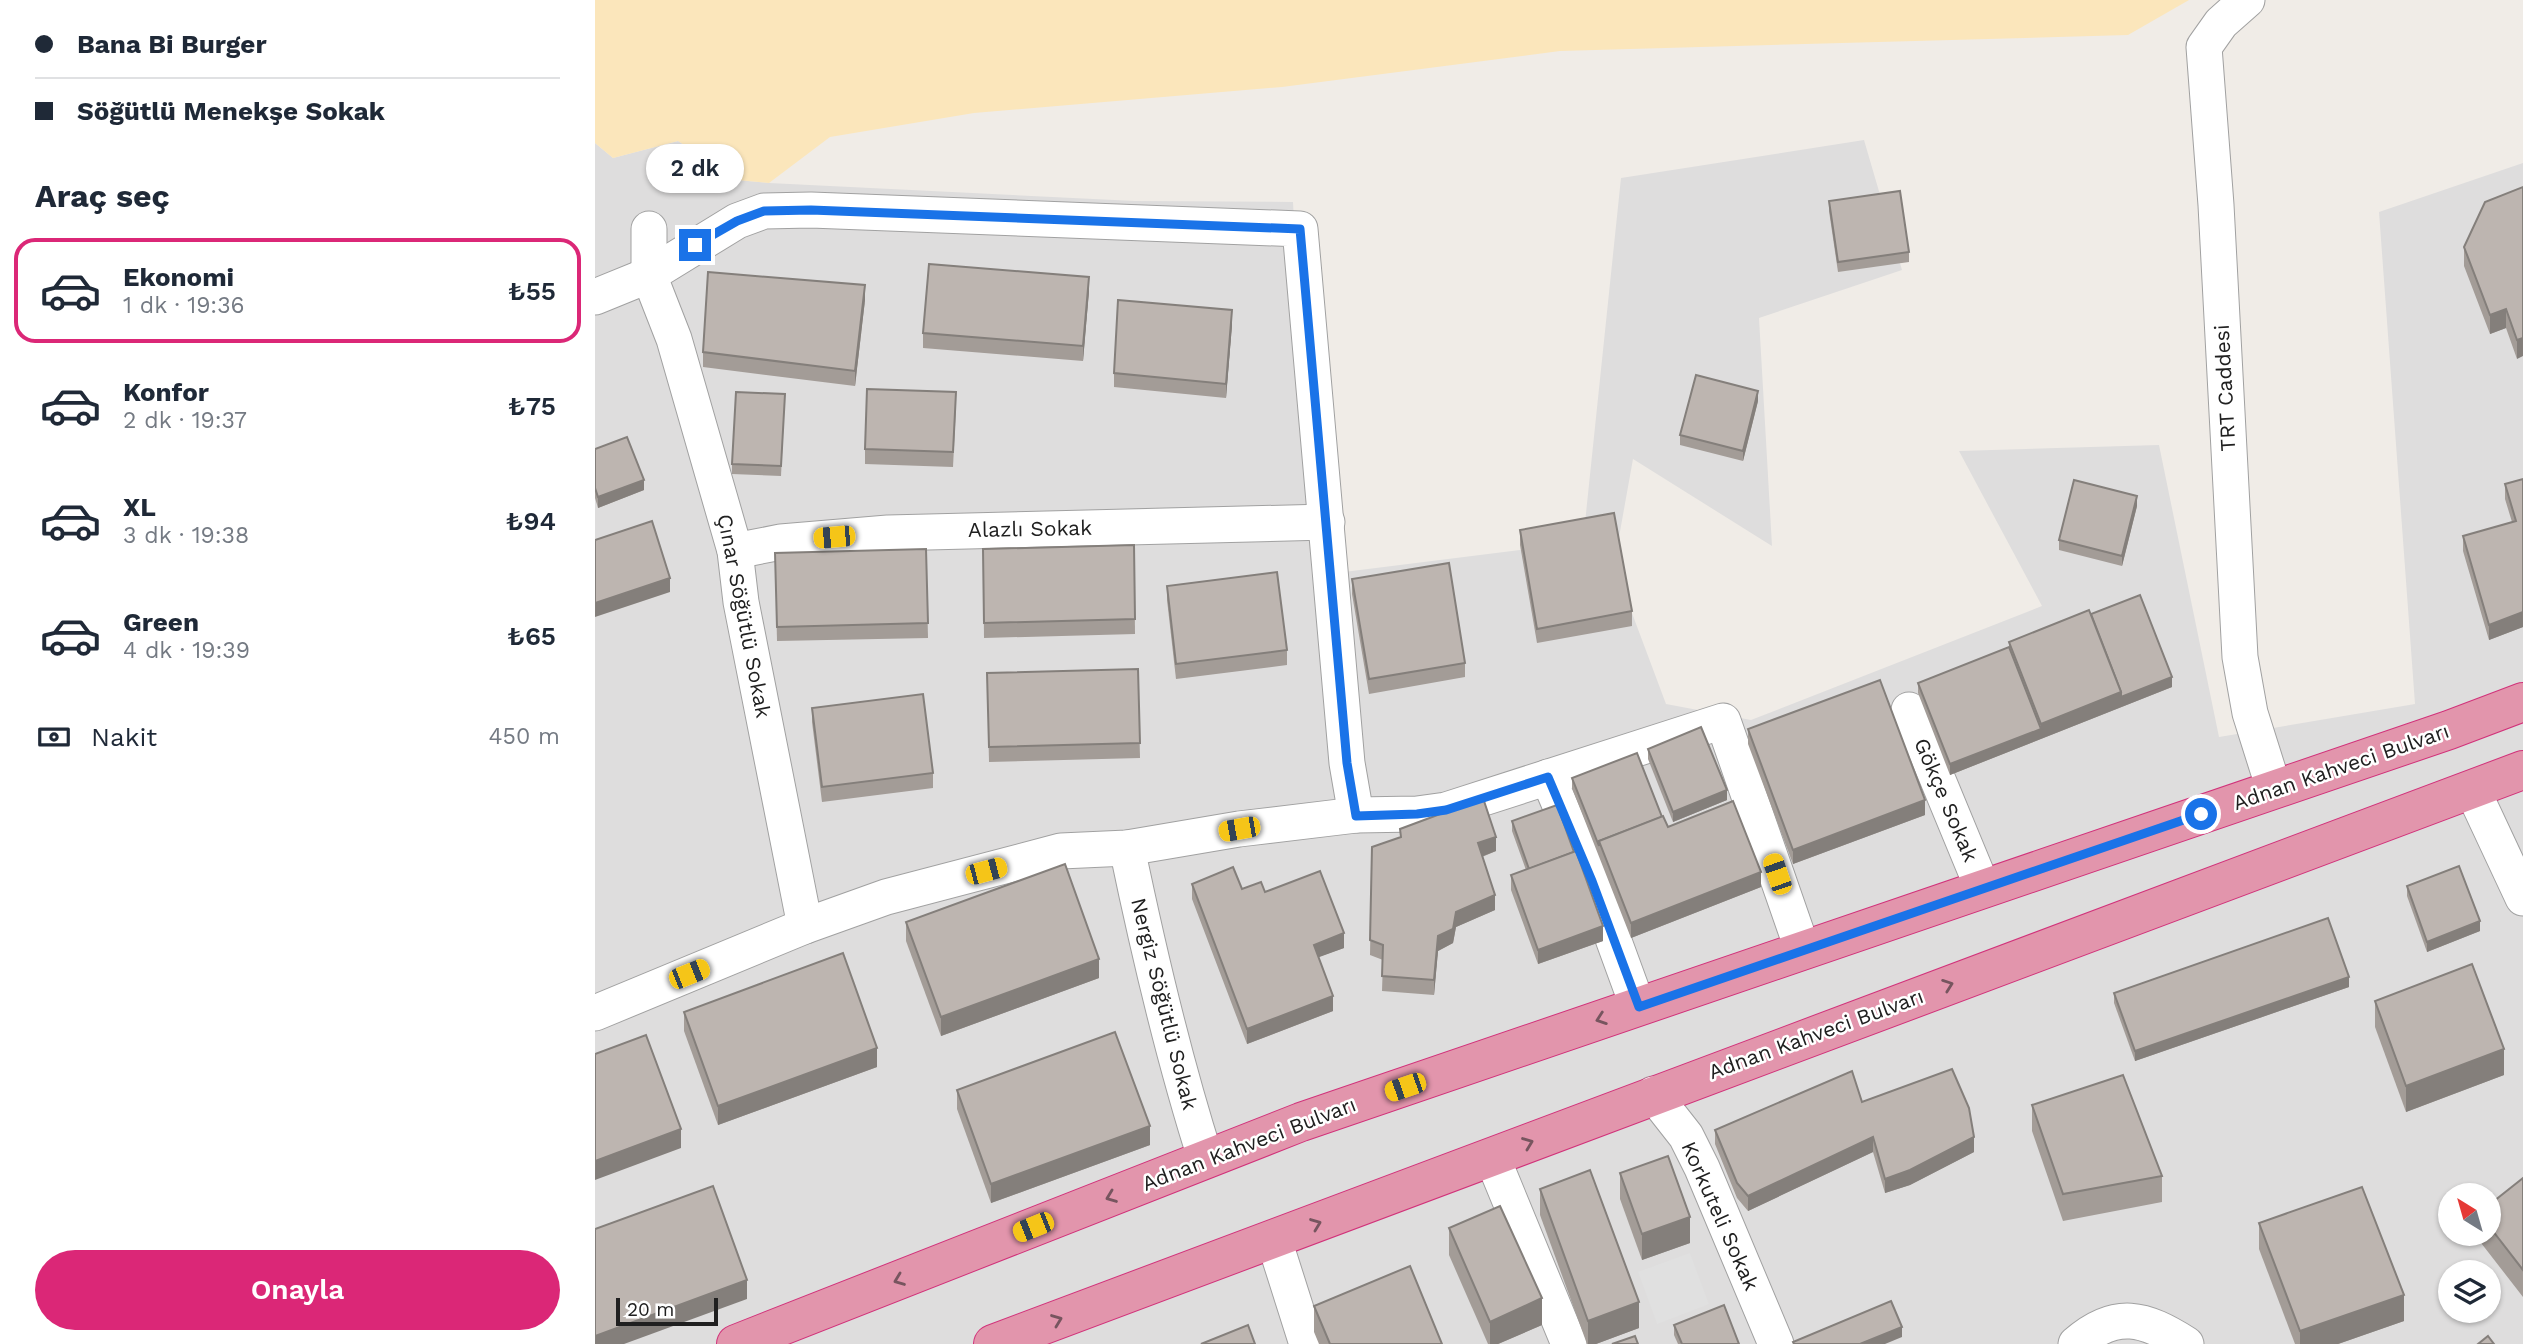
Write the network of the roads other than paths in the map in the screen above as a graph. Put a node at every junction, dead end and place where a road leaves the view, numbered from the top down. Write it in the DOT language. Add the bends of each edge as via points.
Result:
graph roads {
  1 [pos="2247,0"];
  2 [pos="649,229"];
  3 [pos="649,275"];
  4 [pos="595,297"];
  5 [pos="1327,522"];
  6 [pos="735,551"];
  7 [pos="2523,702"];
  8 [pos="1909,710"];
  9 [pos="2523,770"];
  10 [pos="1548,777"];
  11 [pos="2274,789"];
  12 [pos="2472,789"];
  13 [pos="1356,816"];
  14 [pos="1127,848"];
  15 [pos="1983,889"];
  16 [pos="2523,898"];
  17 [pos="806,926"];
  18 [pos="1803,951"];
  19 [pos="598,1007"];
  20 [pos="1639,1007"];
  21 [pos="1653,1094"];
  22 [pos="1492,1157"];
  23 [pos="1206,1160"];
  24 [pos="1274,1240"];
  25 [pos="736,1344"];
  26 [pos="993,1344"];
  27 [pos="1307,1344"];
  28 [pos="1569,1344"];
  29 [pos="1776,1344"];
  30 [pos="2076,1344"];
  31 [pos="2186,1344"];
  1 -- 11 [label="street, TRT Caddesi" via="2221,23 2204,47 2240,657 2250,713"];
  2 -- 3 [label="street, Çınar Söğütlü Sokak"];
  3 -- 4 [label="street"];
  3 -- 5 [label="street" via="737,221 764,211 1300,229"];
  3 -- 6 [label="street, Çınar Söğütlü Sokak" via="674,339"];
  5 -- 6 [label="street, Alazlı Sokak" via="888,533 781,542"];
  5 -- 13 [label="street" via="1347,763"];
  6 -- 17 [label="street, Çınar Söğütlü Sokak" via="741,602"];
  7 -- 11 [label="highway, Adnan Kahveci Bulvarı"];
  8 -- 15 [label="street, Gökçe Sokak"];
  9 -- 12 [label="highway, Adnan Kahveci Bulvarı"];
  10 -- 13 [label="street" via="1446,810"];
  10 -- 18 [label="street" via="1723,721"];
  10 -- 20 [label="street"];
  11 -- 15 [label="highway, Adnan Kahveci Bulvarı"];
  12 -- 16 [label="street"];
  21 -- 12 [label="highway, Adnan Kahveci Bulvarı, one-way"];
  13 -- 14 [label="street"];
  14 -- 17 [label="street" via="1061,851 886,897"];
  14 -- 23 [label="street, Nergiz Söğütlü Sokak" via="1180,1078"];
  15 -- 18 [label="highway, Adnan Kahveci Bulvarı"];
  17 -- 19 [label="street"];
  18 -- 20 [label="highway, Adnan Kahveci Bulvarı"];
  20 -- 23 [label="highway, Adnan Kahveci Bulvarı, one-way" via="1301,1122"];
  22 -- 21 [label="highway, Adnan Kahveci Bulvarı, one-way"];
  21 -- 29 [label="street, Korkuteli Sokak" via="1686,1136 1702,1168"];
  24 -- 22 [label="highway, Adnan Kahveci Bulvarı, one-way"];
  22 -- 28 [label="street"];
  23 -- 25 [label="highway, Adnan Kahveci Bulvarı, one-way"];
  26 -- 24 [label="highway, Adnan Kahveci Bulvarı, one-way"];
  24 -- 27 [label="street"];
  30 -- 31 [label="street" via="2114,1322 2136,1320"];
}
